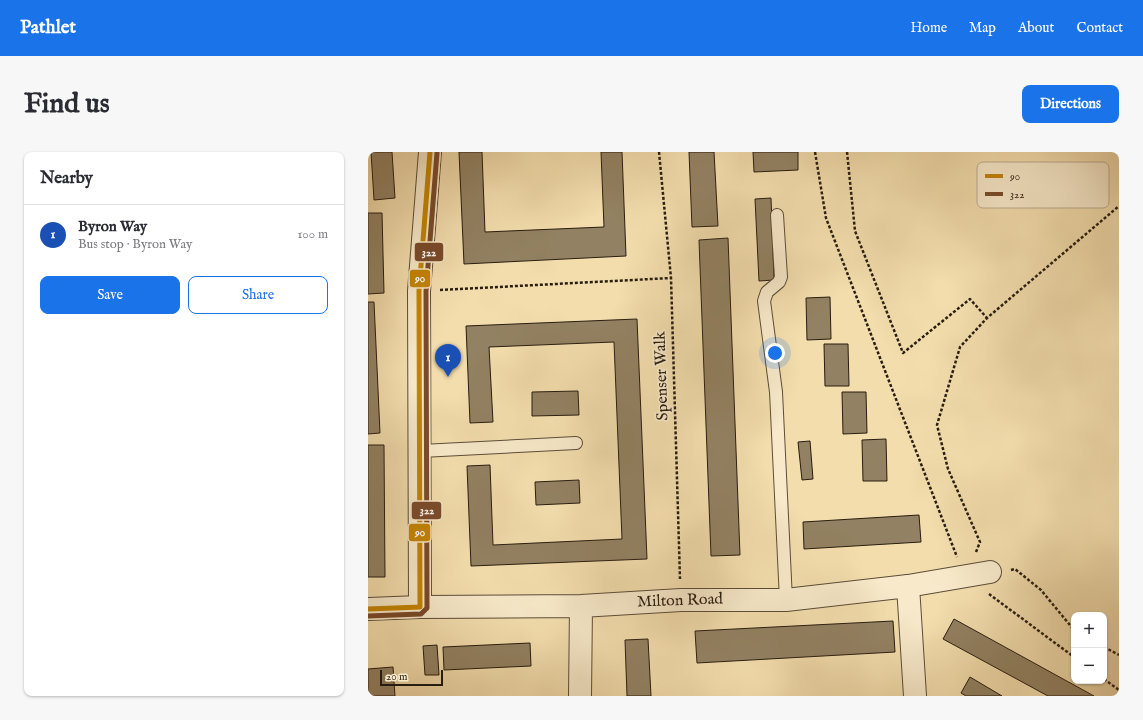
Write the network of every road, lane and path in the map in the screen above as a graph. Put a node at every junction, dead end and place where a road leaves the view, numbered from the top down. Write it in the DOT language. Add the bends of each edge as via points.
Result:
graph roads {
  1 [pos="430,152"];
  2 [pos="659,152"];
  3 [pos="815,152"];
  4 [pos="847,152"];
  5 [pos="1119,206"];
  6 [pos="777,215"];
  7 [pos="671,278"];
  8 [pos="419,291"];
  9 [pos="987,318"];
  10 [pos="576,443"];
  11 [pos="421,451"];
  12 [pos="990,572"];
  13 [pos="965,576"];
  14 [pos="908,586"];
  15 [pos="681,600"];
  16 [pos="786,600"];
  17 [pos="581,606"];
  18 [pos="420,607"];
  19 [pos="368,609"];
  20 [pos="1071,626"];
  21 [pos="1106,648"];
  22 [pos="1071,655"];
  23 [pos="1119,655"];
  24 [pos="1107,681"];
  25 [pos="1119,690"];
  26 [pos="580,696"];
  27 [pos="915,696"];
  1 -- 8 [label="street"];
  2 -- 7 [label="path, Spenser Walk"];
  3 -- 13 [label="path" via="826,218"];
  4 -- 9 [label="path" via="855,231 903,354 970,299"];
  5 -- 9 [label="path"];
  6 -- 16 [label="lane" via="781,277 767,292 764,301 776,392"];
  7 -- 8 [label="path"];
  7 -- 15 [label="path, Spenser Walk"];
  8 -- 11 [label="street"];
  9 -- 13 [label="path" via="960,347 938,426 948,469 980,542"];
  10 -- 11 [label="lane"];
  11 -- 18 [label="street"];
  12 -- 13 [label="street, Milton Road"];
  12 -- 20 [label="path" via="1015,570 1041,590"];
  13 -- 14 [label="street, Milton Road"];
  13 -- 22 [label="path"];
  14 -- 16 [label="street, Milton Road"];
  14 -- 27 [label="street"];
  15 -- 16 [label="street, Milton Road"];
  15 -- 17 [label="street, Milton Road"];
  17 -- 18 [label="street, Milton Road"];
  17 -- 26 [label="street"];
  18 -- 19 [label="street, Milton Road"];
  21 -- 23 [label="path"];
  24 -- 25 [label="path"];
}
